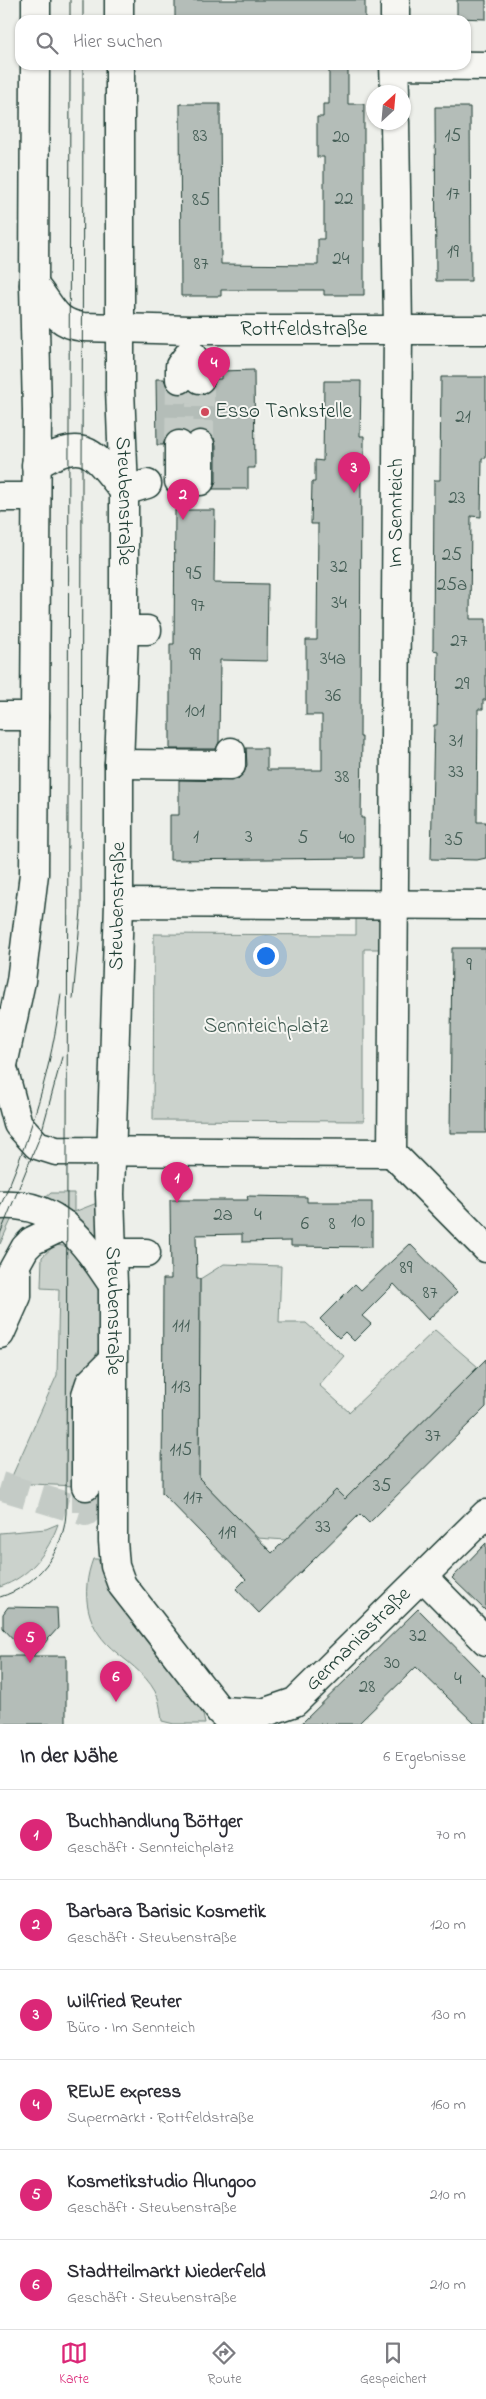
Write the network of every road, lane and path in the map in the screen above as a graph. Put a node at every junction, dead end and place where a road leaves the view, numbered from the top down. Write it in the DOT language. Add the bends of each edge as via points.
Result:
graph roads {
  1 [pos="36,0"];
  2 [pos="119,0"];
  3 [pos="395,0"];
  4 [pos="36,15"];
  5 [pos="119,15"];
  6 [pos="395,15"];
  7 [pos="471,66"];
  8 [pos="486,66"];
  9 [pos="35,70"];
  10 [pos="120,70"];
  11 [pos="394,70"];
  12 [pos="395,85"];
  13 [pos="395,130"];
  14 [pos="34,285"];
  15 [pos="121,328"];
  16 [pos="398,329"];
  17 [pos="486,330"];
  18 [pos="190,341"];
  19 [pos="190,379"];
  20 [pos="189,445"];
  21 [pos="36,465"];
  22 [pos="189,481"];
  23 [pos="136,487"];
  24 [pos="0,497"];
  25 [pos="36,497"];
  26 [pos="0,716"];
  27 [pos="35,716"];
  28 [pos="231,752"];
  29 [pos="119,764"];
  30 [pos="119,903"];
  31 [pos="394,904"];
  32 [pos="486,904"];
  33 [pos="2,1073"];
  34 [pos="110,1152"];
  35 [pos="392,1153"];
  36 [pos="0,1204"];
  37 [pos="65,1225"];
  38 [pos="486,1248"];
  39 [pos="146,1252"];
  40 [pos="112,1253"];
  41 [pos="16,1262"];
  42 [pos="113,1285"];
  43 [pos="0,1293"];
  44 [pos="0,1334"];
  45 [pos="112,1361"];
  46 [pos="86,1486"];
  47 [pos="486,1514"];
  48 [pos="422,1576"];
  49 [pos="486,1641"];
  50 [pos="224,1720"];
  1 -- 4 [label="street"];
  2 -- 5 [label="street"];
  3 -- 6 [label="street"];
  7 -- 8 [label="street"];
  9 -- 14 [label="street"];
  10 -- 15 [label="street, Steubenstraße"];
  11 -- 12 [label="street"];
  13 -- 16 [label="street, Im Sennteich"];
  14 -- 15 [label="street, Rottfeldstraße" via="56,317 69,325"];
  14 -- 21 [label="street"];
  15 -- 18 [label="street, Rottfeldstraße"];
  15 -- 23 [label="street, Steubenstraße" via="120,390"];
  16 -- 17 [label="street, Rottfeldstraße"];
  16 -- 18 [label="street, Rottfeldstraße"];
  16 -- 31 [label="street, Im Sennteich"];
  18 -- 19 [label="street" via="180,366"];
  20 -- 22 [label="street"];
  21 -- 23 [label="street" via="54,454 82,449"];
  21 -- 25 [label="street"];
  23 -- 29 [label="street, Steubenstraße" via="136,630"];
  24 -- 25 [label="street"];
  25 -- 27 [label="street"];
  26 -- 27 [label="street"];
  27 -- 33 [label="street" via="34,874 21,981"];
  28 -- 29 [label="street" via="231,765"];
  29 -- 30 [label="street, Steubenstraße"];
  30 -- 31 [label="street"];
  30 -- 34 [label="street, Steubenstraße"];
  31 -- 32 [label="street"];
  31 -- 35 [label="street"];
  33 -- 34 [label="street" via="15,1117 32,1141 43,1148 62,1152"];
  34 -- 35 [label="street"];
  34 -- 40 [label="street, Steubenstraße"];
  35 -- 38 [label="street"];
  36 -- 37 [label="street" via="32,1207"];
  37 -- 41 [label="street" via="32,1241"];
  37 -- 42 [label="street" via="83,1241"];
  39 -- 40 [label="street"];
  40 -- 42 [label="street, Steubenstraße"];
  41 -- 43 [label="street"];
  41 -- 44 [label="street" via="19,1289"];
  42 -- 45 [label="street, Steubenstraße"];
  45 -- 46 [label="street" via="90,1383 86,1395"];
  45 -- 50 [label="street, Steubenstraße" via="112,1541 115,1566 128,1594"];
  47 -- 48 [label="street, Germaniastraße"];
  48 -- 49 [label="street"];
  48 -- 50 [label="street, Germaniastraße" via="295,1702 263,1713"];
}
